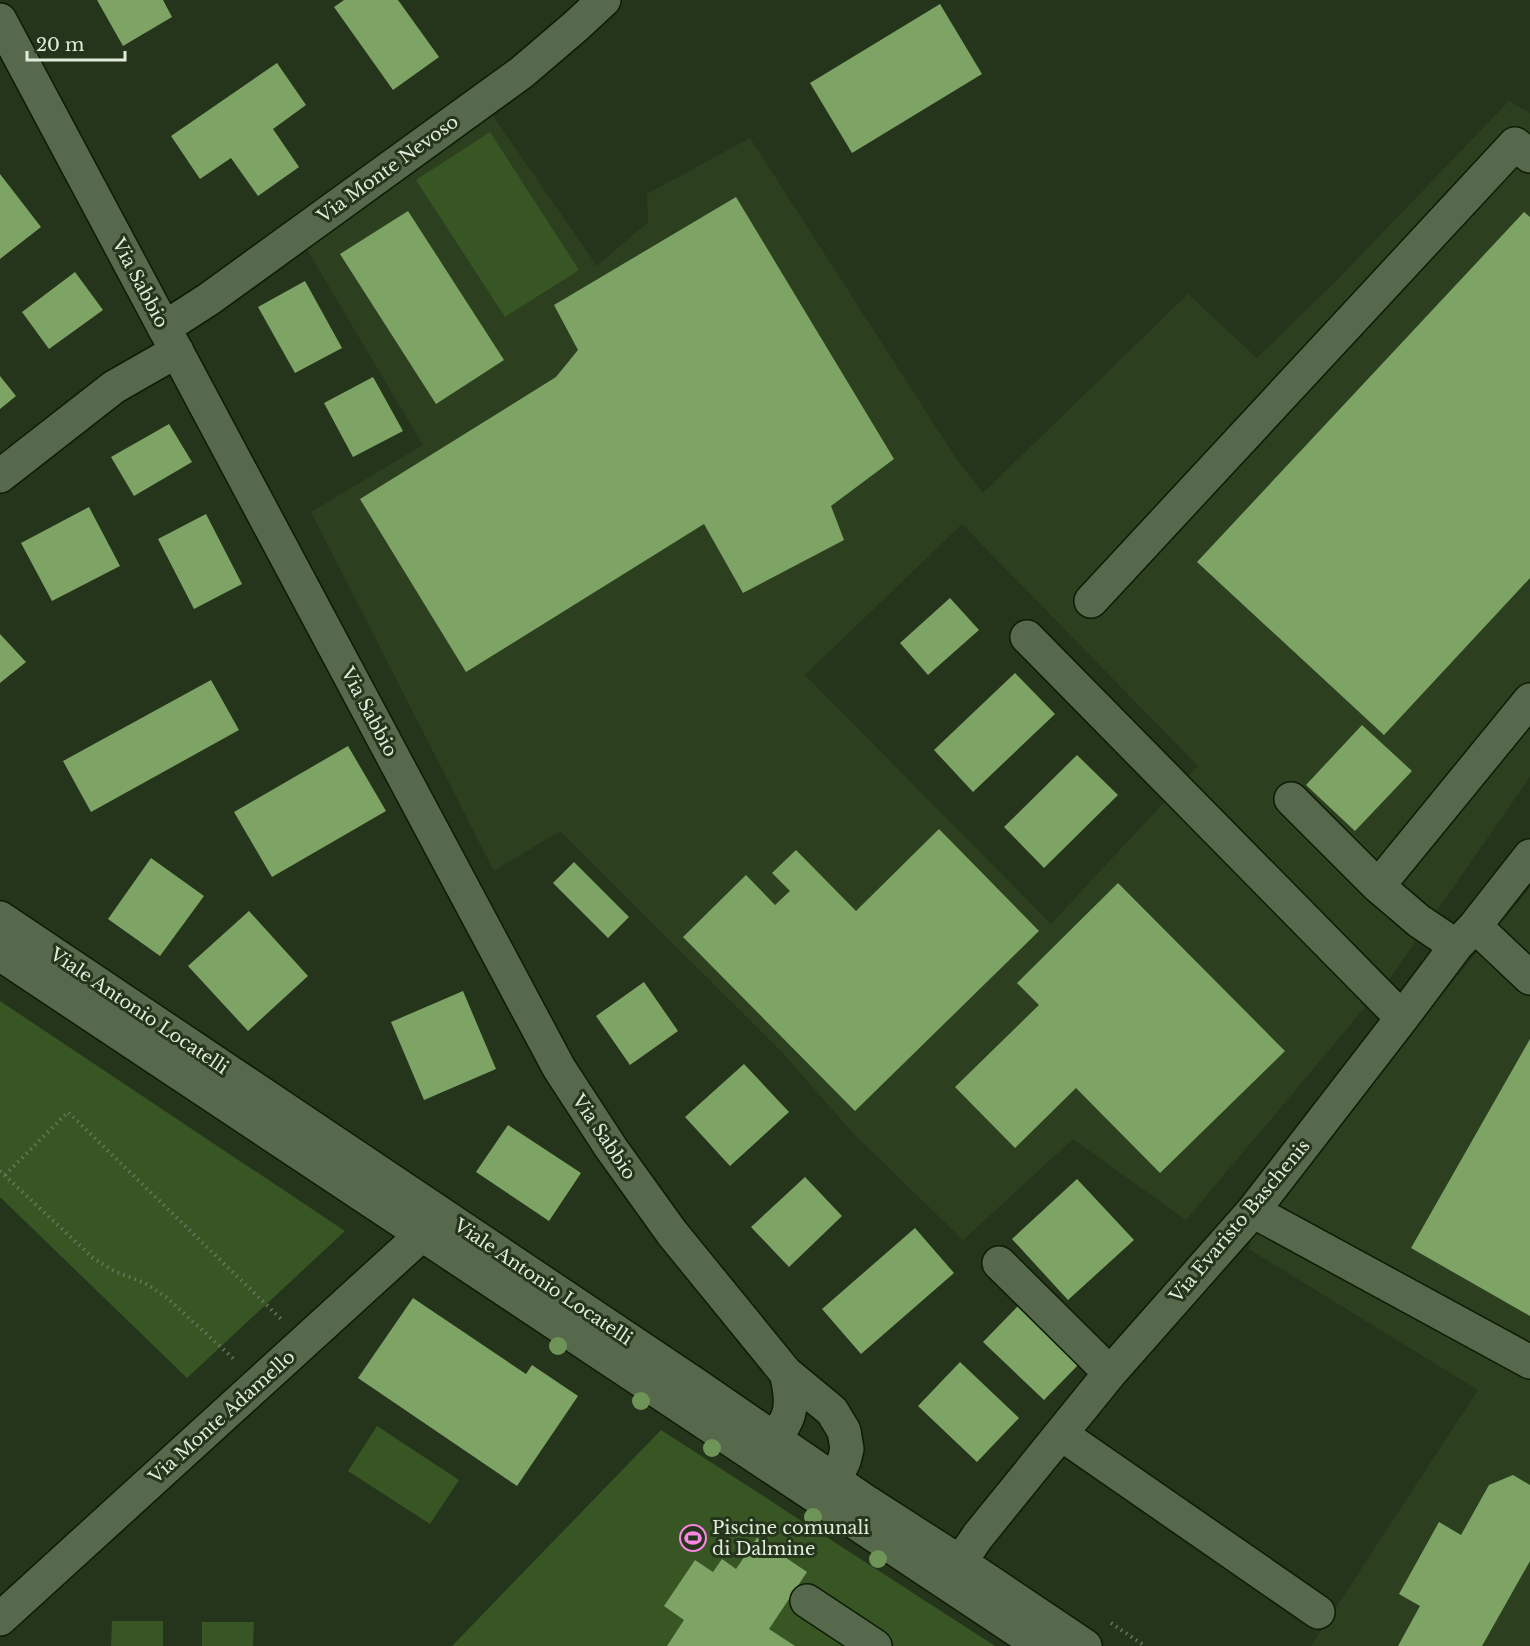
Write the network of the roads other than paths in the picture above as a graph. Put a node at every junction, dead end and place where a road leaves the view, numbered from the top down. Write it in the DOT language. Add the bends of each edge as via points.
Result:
graph roads {
  1 [pos="14,0"];
  2 [pos="604,0"];
  3 [pos="0,9"];
  4 [pos="0,20"];
  5 [pos="1530,156"];
  6 [pos="170,339"];
  7 [pos="0,476"];
  8 [pos="1091,601"];
  9 [pos="1027,637"];
  10 [pos="1530,700"];
  11 [pos="1291,799"];
  12 [pos="1530,856"];
  13 [pos="1378,886"];
  14 [pos="0,918"];
  15 [pos="1466,936"];
  16 [pos="0,954"];
  17 [pos="1530,978"];
  18 [pos="1402,1018"];
  19 [pos="1253,1211"];
  20 [pos="433,1225"];
  21 [pos="999,1263"];
  22 [pos="1530,1362"];
  23 [pos="1110,1372"];
  24 [pos="786,1373"];
  25 [pos="1061,1434"];
  26 [pos="766,1448"];
  27 [pos="827,1489"];
  28 [pos="953,1572"];
  29 [pos="807,1601"];
  30 [pos="1318,1612"];
  31 [pos="0,1619"];
  32 [pos="875,1646"];
  33 [pos="1041,1646"];
  34 [pos="1085,1646"];
  1 -- 3 [label="street"];
  2 -- 6 [label="street, Via Monte Nevoso" via="520,73 209,299"];
  4 -- 6 [label="street, Via Sabbio"];
  5 -- 8 [label="street" via="1515,144"];
  6 -- 7 [label="street, Via Monte Nevoso"];
  6 -- 24 [label="street, Via Sabbio" via="559,1068 650,1205"];
  9 -- 18 [label="street"];
  10 -- 13 [label="street"];
  11 -- 13 [label="street"];
  12 -- 15 [label="street, Via Evaristo Baschenis"];
  13 -- 15 [label="street" via="1419,921"];
  14 -- 20 [label="street, Viale Antonio Locatelli"];
  15 -- 17 [label="street"];
  15 -- 18 [label="street, Via Evaristo Baschenis"];
  16 -- 20 [label="street, Viale Antonio Locatelli"];
  18 -- 19 [label="street, Via Evaristo Baschenis"];
  19 -- 22 [label="street"];
  19 -- 23 [label="street, Via Evaristo Baschenis"];
  20 -- 26 [label="street, Viale Antonio Locatelli"];
  20 -- 31 [label="street, Via Monte Adamello"];
  21 -- 23 [label="street"];
  23 -- 25 [label="street, Via Evaristo Baschenis"];
  24 -- 26 [label="street" via="790,1411"];
  24 -- 27 [label="street, Via Sabbio" via="832,1411 844,1431 844,1461"];
  25 -- 28 [label="street, Via Evaristo Baschenis"];
  25 -- 30 [label="street"];
  26 -- 27 [label="street, Viale Antonio Locatelli"];
  27 -- 28 [label="street, Viale Antonio Locatelli" via="868,1503"];
  28 -- 33 [label="street, Viale Antonio Locatelli"];
  28 -- 34 [label="street, Viale Antonio Locatelli"];
  29 -- 32 [label="street"];
}
